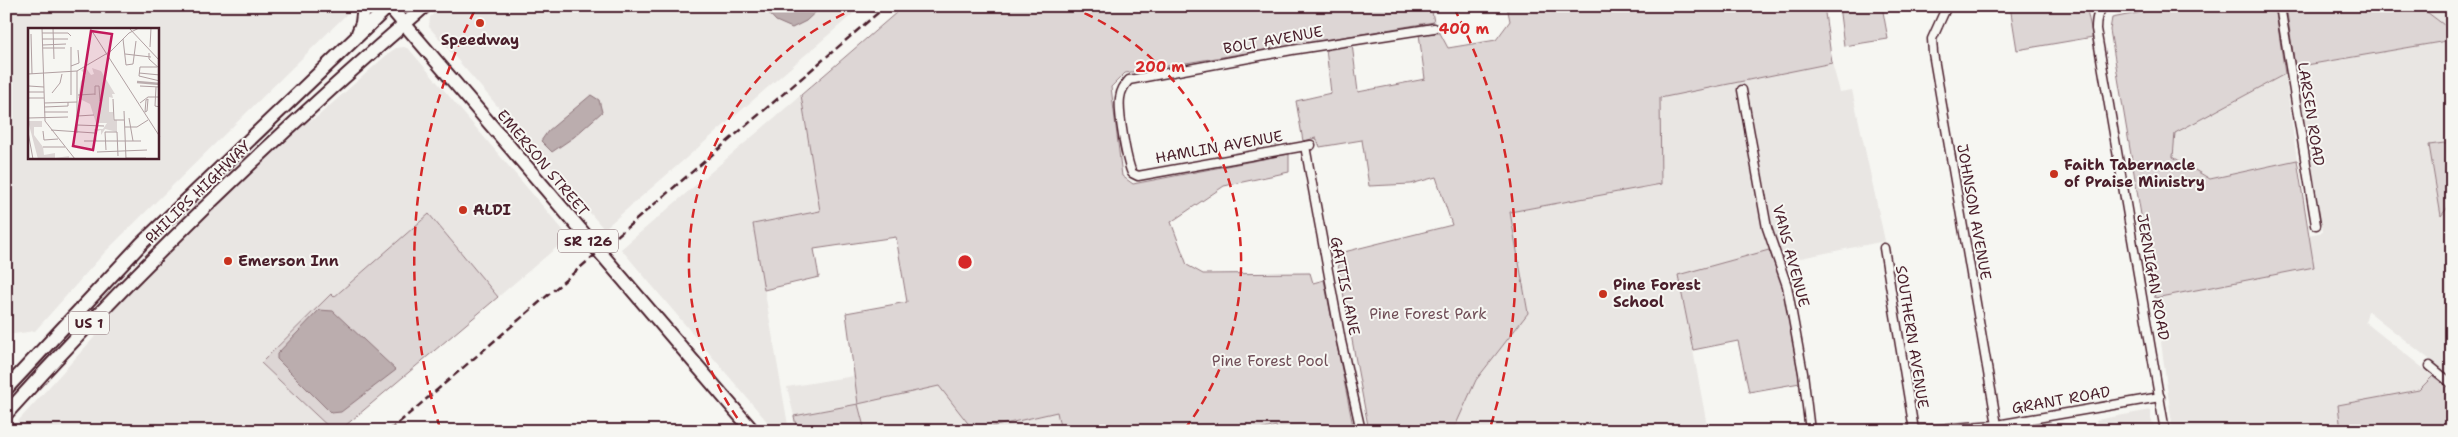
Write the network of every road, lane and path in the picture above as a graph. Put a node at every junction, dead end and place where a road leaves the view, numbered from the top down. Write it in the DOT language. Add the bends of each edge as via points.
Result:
graph roads {
  1 [pos="364,6"];
  2 [pos="389,6"];
  3 [pos="425,6"];
  4 [pos="1946,6"];
  5 [pos="2280,6"];
  6 [pos="2102,8"];
  7 [pos="404,24"];
  8 [pos="1434,28"];
  9 [pos="356,36"];
  10 [pos="1742,90"];
  11 [pos="1308,145"];
  12 [pos="1132,173"];
  13 [pos="196,189"];
  14 [pos="210,202"];
  15 [pos="2316,225"];
  16 [pos="1884,248"];
  17 [pos="2430,366"];
  18 [pos="2452,384"];
  19 [pos="6,389"];
  20 [pos="2160,398"];
  21 [pos="6,414"];
  22 [pos="1997,425"];
  23 [pos="1914,430"];
  24 [pos="753,431"];
  25 [pos="1361,431"];
  26 [pos="1810,431"];
  27 [pos="1907,431"];
  28 [pos="2165,431"];
  1 -- 9 [label="main road"];
  2 -- 7 [label="main road, EMERSON STREET"];
  2 -- 9 [label="main road, PHILIPS HIGHWAY / US 1"];
  3 -- 7 [label="main road, PHILIPS HIGHWAY / US 1"];
  4 -- 22 [label="street, JOHNSON AVENUE" via="1932,39 1933,54"];
  5 -- 15 [label="street, LARSEN ROAD"];
  6 -- 20 [label="street, JERNIGAN ROAD" via="2096,29"];
  7 -- 14 [label="main road, PHILIPS HIGHWAY / US 1" via="278,136"];
  7 -- 24 [label="main road, EMERSON STREET / SR 126"];
  8 -- 12 [label="street, BOLT AVENUE" via="1129,80 1119,100 1127,163"];
  9 -- 13 [label="main road, PHILIPS HIGHWAY / US 1"];
  10 -- 26 [label="street, VANS AVENUE" via="1767,228 1787,286"];
  11 -- 12 [label="street, HAMLIN AVENUE" via="1138,176"];
  11 -- 25 [label="street, GATTIS LANE" via="1341,341"];
  13 -- 14 [label="street"];
  13 -- 19 [label="main road, PHILIPS HIGHWAY / US 1" via="90,296"];
  14 -- 21 [label="main road, PHILIPS HIGHWAY / US 1" via="97,314"];
  16 -- 23 [label="street, SOUTHERN AVENUE"];
  17 -- 18 [label="street"];
  20 -- 22 [label="street, GRANT ROAD"];
  20 -- 28 [label="street, JERNIGAN ROAD"];
  22 -- 23 [label="street, GRANT ROAD"];
  23 -- 27 [label="street, GRANT ROAD"];
}
